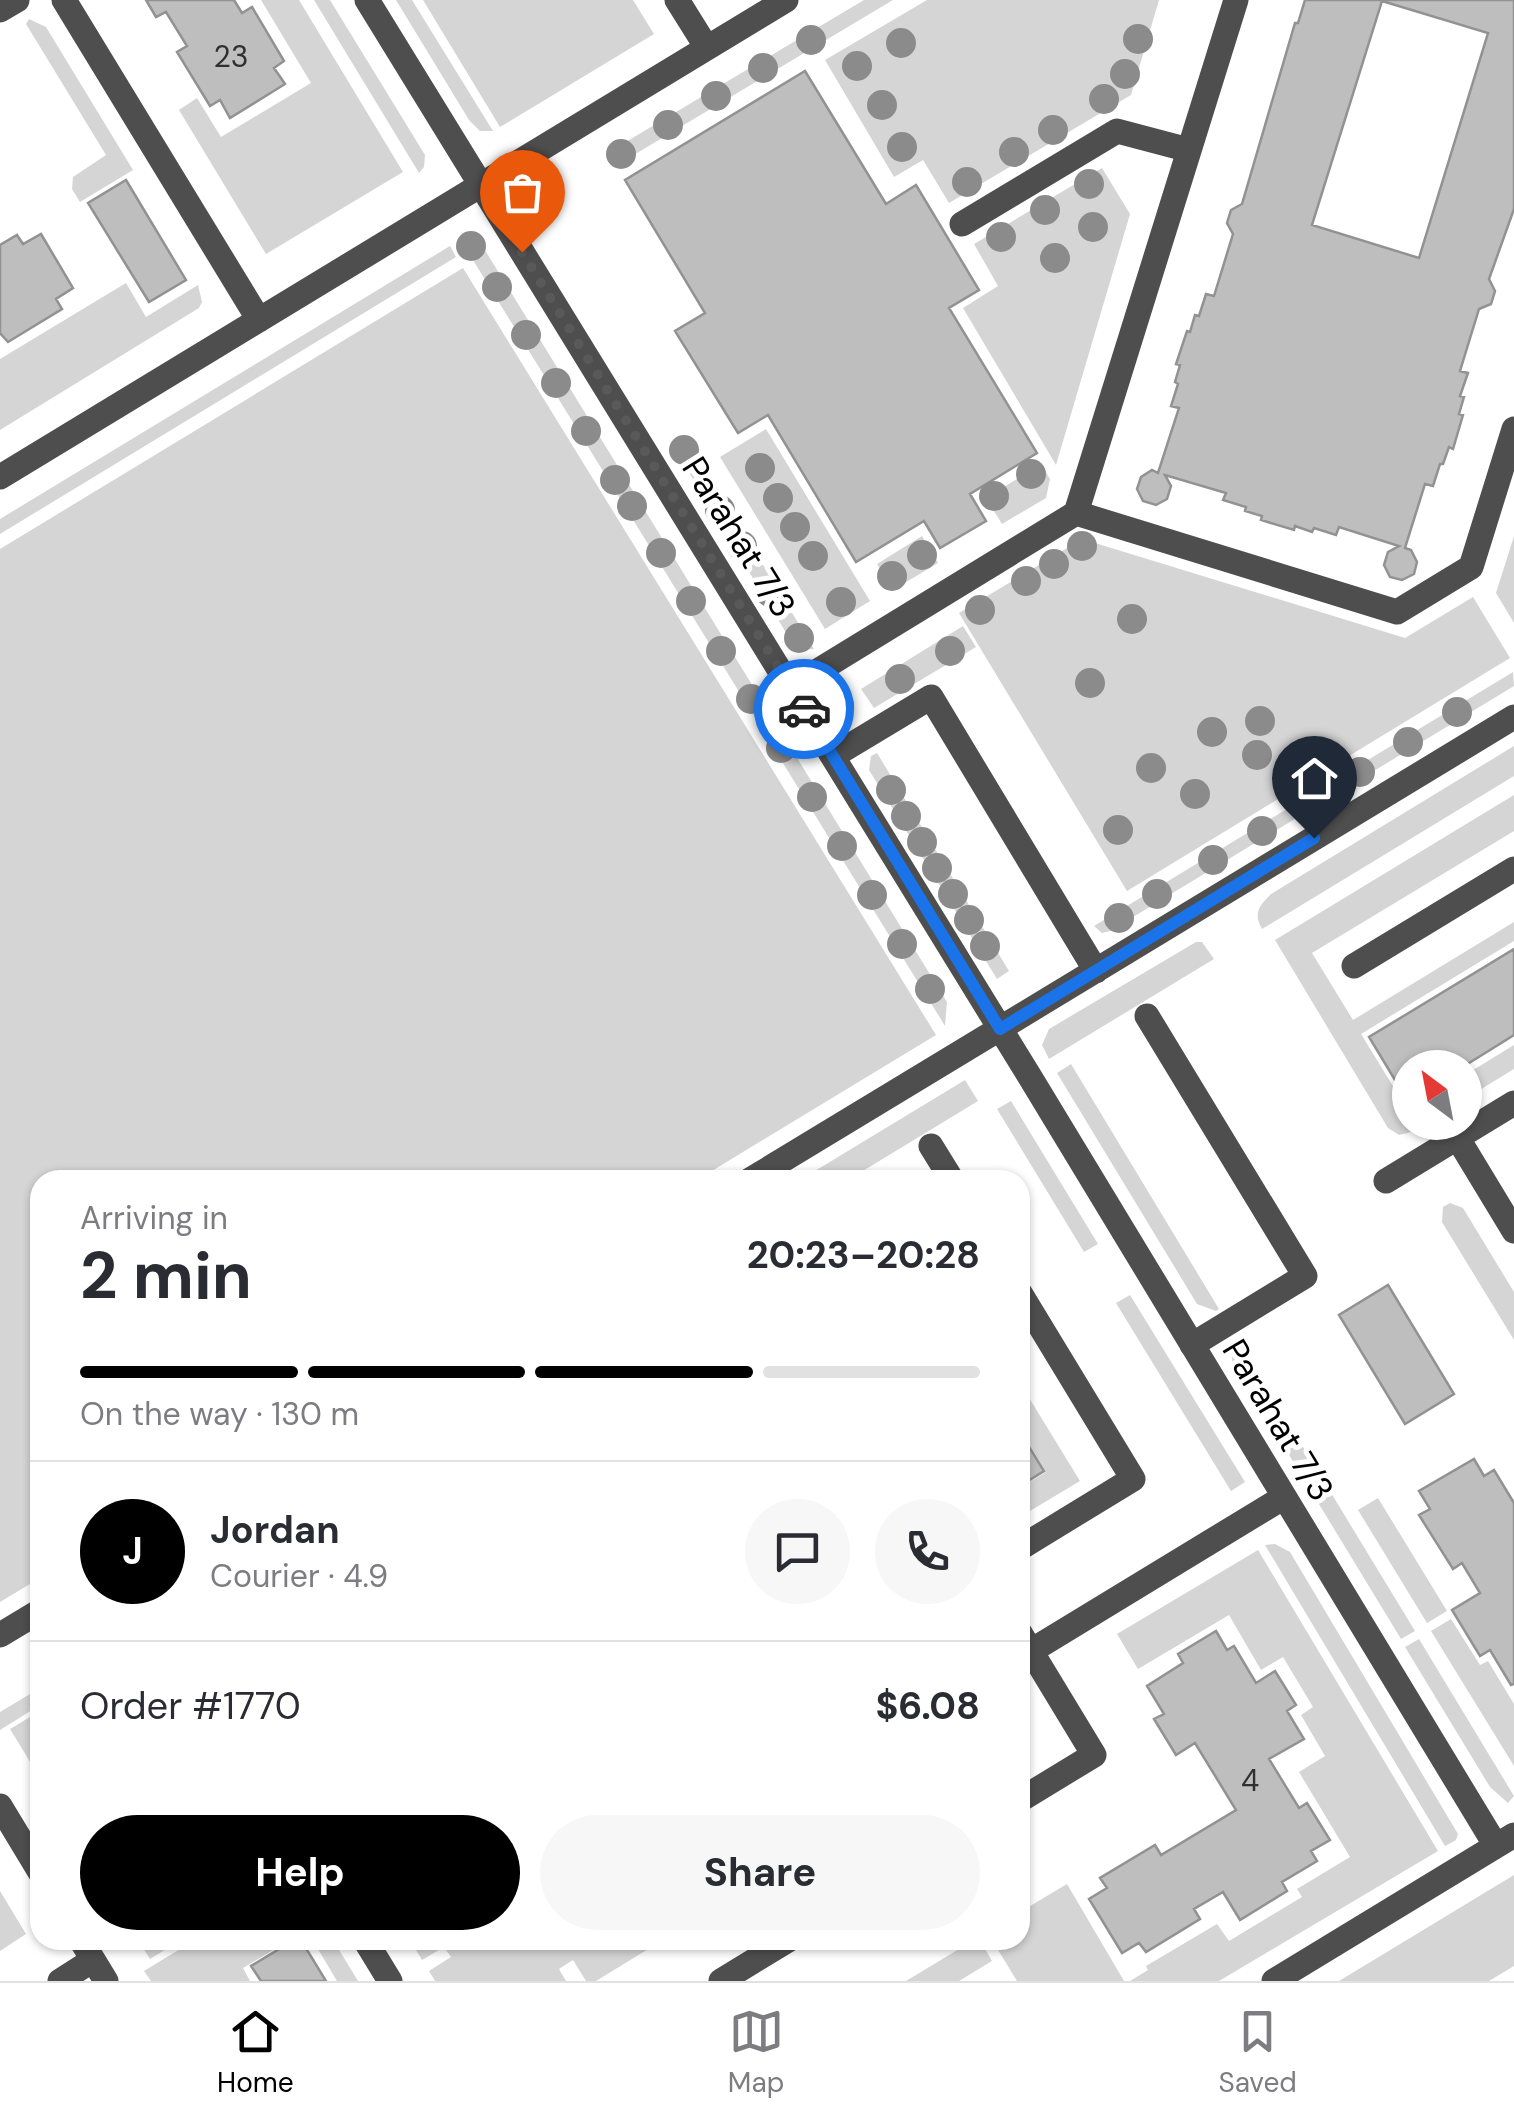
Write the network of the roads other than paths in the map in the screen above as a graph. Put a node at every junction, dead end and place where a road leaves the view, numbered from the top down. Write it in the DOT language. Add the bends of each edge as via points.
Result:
graph roads {
  1 [pos="17,0"];
  2 [pos="64,0"];
  3 [pos="367,0"];
  4 [pos="677,0"];
  5 [pos="786,0"];
  6 [pos="1236,0"];
  7 [pos="0,10"];
  8 [pos="706,48"];
  9 [pos="1190,150"];
  10 [pos="481,185"];
  11 [pos="962,224"];
  12 [pos="259,320"];
  13 [pos="1514,428"];
  14 [pos="0,476"];
  15 [pos="1076,513"];
  16 [pos="790,688"];
  17 [pos="1514,717"];
  18 [pos="833,756"];
  19 [pos="1514,870"];
  20 [pos="1354,966"];
  21 [pos="1096,970"];
  22 [pos="1146,1016"];
  23 [pos="1000,1029"];
  24 [pos="1514,1103"];
  25 [pos="1482,1122"];
  26 [pos="1452,1140"];
  27 [pos="1459,1140"];
  28 [pos="931,1146"];
  29 [pos="767,1170"];
  30 [pos="946,1170"];
  31 [pos="1386,1181"];
  32 [pos="1514,1231"];
  33 [pos="1030,1309"];
  34 [pos="1192,1345"];
  35 [pos="1284,1498"];
  36 [pos="1030,1542"];
  37 [pos="30,1617"];
  38 [pos="0,1635"];
  39 [pos="1030,1639"];
  40 [pos="1030,1650"];
  41 [pos="1030,1794"];
  42 [pos="0,1806"];
  43 [pos="1505,1841"];
  44 [pos="30,1856"];
  45 [pos="371,1950"];
  46 [pos="772,1950"];
  47 [pos="94,1960"];
  48 [pos="60,1981"];
  49 [pos="390,1981"];
  50 [pos="721,1981"];
  51 [pos="1274,1981"];
  1 -- 7 [label="street"];
  2 -- 12 [label="street"];
  3 -- 10 [label="street, Parahat 7/3"];
  4 -- 8 [label="street"];
  5 -- 8 [label="street"];
  6 -- 9 [label="street"];
  8 -- 10 [label="street"];
  9 -- 11 [label="street" via="1117,131"];
  9 -- 15 [label="street"];
  10 -- 12 [label="street"];
  10 -- 16 [label="street, Parahat 7/3"];
  12 -- 14 [label="street"];
  13 -- 15 [label="street" via="1471,568 1397,612"];
  15 -- 16 [label="street"];
  16 -- 18 [label="street, Parahat 7/3"];
  17 -- 21 [label="street"];
  18 -- 21 [label="street" via="930,697"];
  18 -- 23 [label="street, Parahat 7/3"];
  19 -- 20 [label="street"];
  21 -- 23 [label="street"];
  22 -- 34 [label="street" via="1305,1276"];
  23 -- 29 [label="street"];
  23 -- 34 [label="street, Parahat 7/3"];
  24 -- 25 [label="street"];
  26 -- 31 [label="street"];
  27 -- 32 [label="street"];
  28 -- 30 [label="street"];
  33 -- 36 [label="street" via="1133,1479"];
  34 -- 35 [label="street, Parahat 7/3"];
  35 -- 39 [label="street"];
  35 -- 43 [label="street, Parahat 7/3"];
  37 -- 38 [label="street"];
  40 -- 41 [label="street" via="1094,1755"];
  42 -- 44 [label="street"];
  43 -- 51 [label="street, Parahat 7/3"];
  45 -- 49 [label="street"];
  46 -- 50 [label="street"];
  47 -- 48 [label="street"];
}
